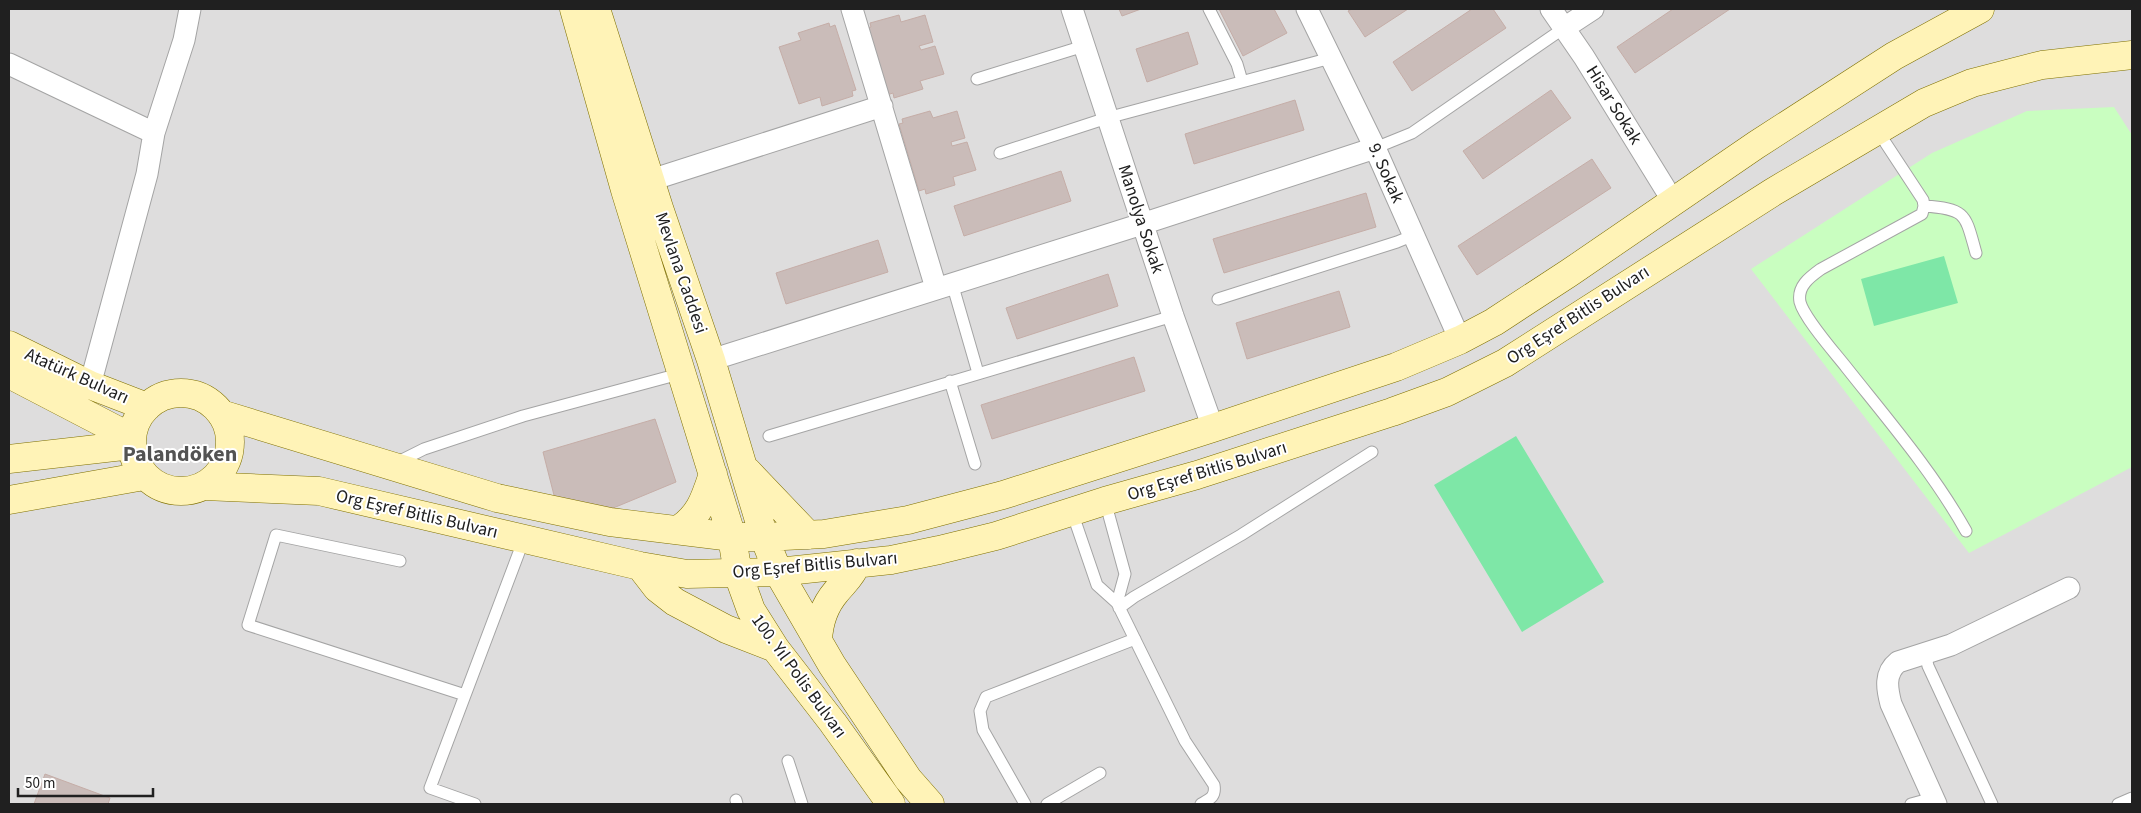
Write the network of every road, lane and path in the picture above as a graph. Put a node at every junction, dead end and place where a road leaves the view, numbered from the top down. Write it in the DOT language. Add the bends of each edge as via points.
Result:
graph roads {
  1 [pos="190,9"];
  2 [pos="852,9"];
  3 [pos="1072,9"];
  4 [pos="1209,9"];
  5 [pos="1551,9"];
  6 [pos="1593,9"];
  7 [pos="1980,9"];
  8 [pos="582,10"];
  9 [pos="1309,10"];
  10 [pos="1564,28"];
  11 [pos="1084,46"];
  12 [pos="2132,55"];
  13 [pos="1331,58"];
  14 [pos="9,64"];
  15 [pos="977,79"];
  16 [pos="1242,81"];
  17 [pos="882,106"];
  18 [pos="1107,118"];
  19 [pos="1877,130"];
  20 [pos="154,133"];
  21 [pos="1375,148"];
  22 [pos="1000,153"];
  23 [pos="651,180"];
  24 [pos="1674,202"];
  25 [pos="1924,206"];
  26 [pos="1142,224"];
  27 [pos="1414,235"];
  28 [pos="1976,253"];
  29 [pos="944,285"];
  30 [pos="1218,299"];
  31 [pos="1173,316"];
  32 [pos="1460,340"];
  33 [pos="9,344"];
  34 [pos="711,360"];
  35 [pos="683,373"];
  36 [pos="978,373"];
  37 [pos="9,374"];
  38 [pos="950,381"];
  39 [pos="90,385"];
  40 [pos="147,407"];
  41 [pos="221,414"];
  42 [pos="1213,428"];
  43 [pos="769,436"];
  44 [pos="132,441"];
  45 [pos="1372,452"];
  46 [pos="9,459"];
  47 [pos="976,464"];
  48 [pos="391,466"];
  49 [pos="743,466"];
  50 [pos="713,474"];
  51 [pos="144,476"];
  52 [pos="204,486"];
  53 [pos="9,500"];
  54 [pos="1105,501"];
  55 [pos="1072,512"];
  56 [pos="678,530"];
  57 [pos="1966,531"];
  58 [pos="808,534"];
  59 [pos="732,537"];
  60 [pos="764,537"];
  61 [pos="524,538"];
  62 [pos="400,561"];
  63 [pos="856,564"];
  64 [pos="640,566"];
  65 [pos="778,572"];
  66 [pos="738,574"];
  67 [pos="2069,588"];
  68 [pos="1118,605"];
  69 [pos="1135,639"];
  70 [pos="818,640"];
  71 [pos="775,648"];
  72 [pos="1925,653"];
  73 [pos="465,695"];
  74 [pos="788,761"];
  75 [pos="1100,772"];
  76 [pos="2132,798"];
  77 [pos="1935,801"];
  78 [pos="886,803"];
  79 [pos="475,804"];
  80 [pos="802,804"];
  81 [pos="930,804"];
  82 [pos="1025,804"];
  83 [pos="1047,804"];
  84 [pos="1200,804"];
  85 [pos="1911,804"];
  86 [pos="1992,804"];
  87 [pos="2118,804"];
  1 -- 20 [label="street" via="184,40"];
  2 -- 17 [label="street"];
  3 -- 11 [label="street, Manolya Sokak"];
  4 -- 16 [label="lane" via="1237,64"];
  5 -- 10 [label="street, Hisar Sokak"];
  6 -- 10 [label="street"];
  7 -- 24 [label="main road" via="1894,56"];
  8 -- 23 [label="main road, Mevlana Caddesi"];
  8 -- 35 [label="main road, Mevlana Caddesi" via="625,190"];
  9 -- 13 [label="street, 9. Sokak"];
  10 -- 21 [label="lane" via="1412,133"];
  10 -- 24 [label="street, Hisar Sokak"];
  11 -- 15 [label="lane"];
  11 -- 18 [label="street, Manolya Sokak"];
  12 -- 19 [label="main road, Org Eşref Bitlis Bulvarı" via="2042,65 1972,83 1924,103"];
  13 -- 16 [label="lane"];
  13 -- 21 [label="street, 9. Sokak"];
  14 -- 20 [label="street"];
  16 -- 18 [label="lane"];
  17 -- 23 [label="street"];
  17 -- 29 [label="street"];
  18 -- 22 [label="lane"];
  18 -- 26 [label="street, Manolya Sokak"];
  19 -- 25 [label="lane"];
  19 -- 54 [label="main road, Org Eşref Bitlis Bulvarı" via="1764,197 1478,378 1392,412 1261,456"];
  20 -- 39 [label="street" via="147,174"];
  21 -- 26 [label="street"];
  21 -- 27 [label="street, 9. Sokak"];
  23 -- 34 [label="main road, Mevlana Caddesi"];
  24 -- 32 [label="main road" via="1510,311"];
  25 -- 28 [label="lane" via="1952,209 1962,216 1970,229"];
  25 -- 57 [label="lane" via="1922,214 1821,269 1804,284 1800,297 1803,310 1952,505"];
  26 -- 29 [label="street"];
  26 -- 31 [label="street, Manolya Sokak"];
  27 -- 30 [label="lane"];
  27 -- 32 [label="street, 9. Sokak"];
  29 -- 34 [label="street"];
  29 -- 36 [label="lane"];
  31 -- 36 [label="lane"];
  31 -- 42 [label="street, Manolya Sokak"];
  32 -- 42 [label="main road" via="1396,367"];
  33 -- 39 [label="main road, Atatürk Bulvarı"];
  34 -- 49 [label="main road, Mevlana Caddesi"];
  35 -- 48 [label="lane" via="523,416 424,449"];
  35 -- 50 [label="main road, Mevlana Caddesi"];
  36 -- 38 [label="lane"];
  37 -- 44 [label="main road"];
  38 -- 43 [label="lane"];
  38 -- 47 [label="lane"];
  39 -- 40 [label="main road, Atatürk Bulvarı"];
  40 -- 41 [label="main road" via="161,397 177,393 194,395 209,402"];
  40 -- 44 [label="main road" via="139,416"];
  41 -- 48 [label="main road"];
  41 -- 52 [label="main road" via="228,429 230,446 226,462 217,476"];
  42 -- 58 [label="main road" via="957,508 908,520"];
  44 -- 46 [label="main road"];
  44 -- 51 [label="main road" via="137,464"];
  45 -- 68 [label="lane" via="1241,535"];
  48 -- 56 [label="main road" via="497,498 610,522"];
  49 -- 58 [label="main road"];
  49 -- 60 [label="main road, Mevlana Caddesi"];
  50 -- 56 [label="main road" via="702,506 692,520"];
  50 -- 59 [label="main road, Mevlana Caddesi"];
  51 -- 52 [label="main road" via="157,486 172,491"];
  51 -- 53 [label="main road"];
  52 -- 61 [label="main road, Org Eşref Bitlis Bulvarı" via="320,491"];
  54 -- 55 [label="main road, Org Eşref Bitlis Bulvarı"];
  54 -- 68 [label="lane" via="1125,574"];
  55 -- 63 [label="main road, Org Eşref Bitlis Bulvarı" via="939,550"];
  55 -- 68 [label="lane" via="1097,585"];
  56 -- 59 [label="main road"];
  58 -- 60 [label="main road"];
  59 -- 60 [label="main road"];
  59 -- 66 [label="main road, 100. Yıl Polis Bulvarı"];
  60 -- 65 [label="main road, Mevlana Caddesi"];
  61 -- 64 [label="main road, Org Eşref Bitlis Bulvarı"];
  61 -- 73 [label="lane"];
  62 -- 73 [label="lane" via="276,535 248,625"];
  63 -- 65 [label="main road, Org Eşref Bitlis Bulvarı"];
  63 -- 70 [label="main road" via="825,609"];
  64 -- 66 [label="main road, Org Eşref Bitlis Bulvarı" via="687,574"];
  64 -- 71 [label="main road" via="657,588 675,602 726,629"];
  65 -- 66 [label="main road, Org Eşref Bitlis Bulvarı"];
  65 -- 70 [label="main road, Mevlana Caddesi"];
  66 -- 71 [label="main road, 100. Yıl Polis Bulvarı" via="752,610"];
  67 -- 72 [label="street" via="1950,645"];
  68 -- 69 [label="lane"];
  69 -- 82 [label="lane" via="986,697 980,711 983,730"];
  69 -- 84 [label="lane" via="1184,741 1214,785 1213,797"];
  70 -- 81 [label="main road, Mevlana Caddesi" via="908,779"];
  71 -- 78 [label="main road, 100. Yıl Polis Bulvarı" via="833,723"];
  72 -- 77 [label="street" via="1894,665 1887,689"];
  72 -- 86 [label="lane" via="1928,666"];
  73 -- 79 [label="lane" via="430,788"];
  74 -- 80 [label="lane"];
  75 -- 83 [label="lane"];
  76 -- 87 [label="lane"];
  77 -- 85 [label="lane"];
}
